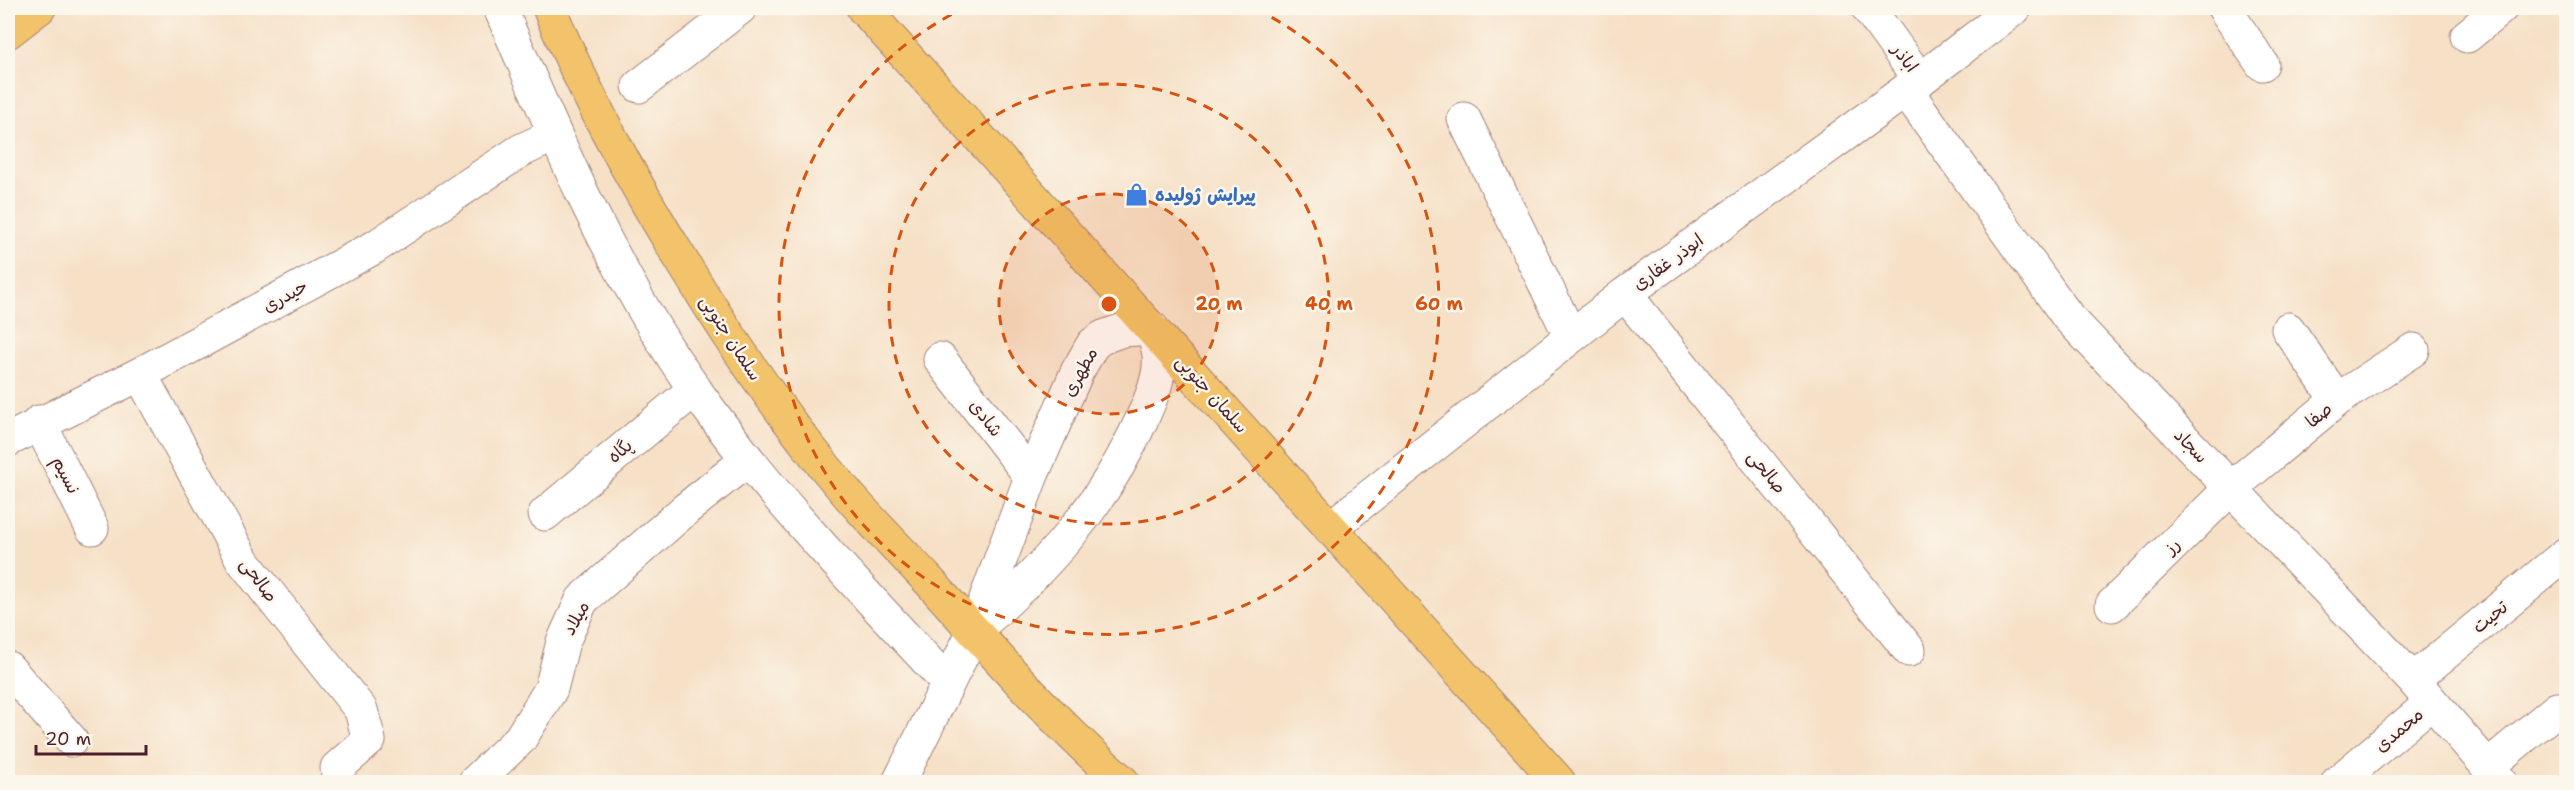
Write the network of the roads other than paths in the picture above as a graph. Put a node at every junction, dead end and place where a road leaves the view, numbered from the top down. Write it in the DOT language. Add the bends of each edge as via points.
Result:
graph roads {
  1 [pos="39,8"];
  2 [pos="500,8"];
  3 [pos="549,8"];
  4 [pos="740,8"];
  5 [pos="863,8"];
  6 [pos="1868,8"];
  7 [pos="2014,8"];
  8 [pos="2224,8"];
  9 [pos="2500,8"];
  10 [pos="8,32"];
  11 [pos="2467,36"];
  12 [pos="2262,64"];
  13 [pos="1913,85"];
  14 [pos="639,86"];
  15 [pos="1464,119"];
  16 [pos="554,135"];
  17 [pos="1624,294"];
  18 [pos="1152,328"];
  19 [pos="2288,329"];
  20 [pos="1571,337"];
  21 [pos="2413,350"];
  22 [pos="940,359"];
  23 [pos="140,374"];
  24 [pos="695,389"];
  25 [pos="2337,400"];
  26 [pos="39,422"];
  27 [pos="8,440"];
  28 [pos="747,460"];
  29 [pos="1031,477"];
  30 [pos="2231,488"];
  31 [pos="545,514"];
  32 [pos="92,528"];
  33 [pos="1330,528"];
  34 [pos="2566,554"];
  35 [pos="2112,604"];
  36 [pos="974,632"];
  37 [pos="1909,650"];
  38 [pos="8,668"];
  39 [pos="948,683"];
  40 [pos="2422,691"];
  41 [pos="2557,709"];
  42 [pos="71,740"];
  43 [pos="337,768"];
  44 [pos="2494,775"];
  45 [pos="475,783"];
  46 [pos="899,783"];
  47 [pos="1123,783"];
  48 [pos="1559,783"];
  49 [pos="2338,783"];
  1 -- 10 [label="main road"];
  2 -- 16 [label="street"];
  3 -- 36 [label="main road, سلمان جنوبی" via="617,153 728,336 840,486"];
  4 -- 14 [label="street"];
  5 -- 18 [label="main road, سلمان جنوبی"];
  6 -- 13 [label="street, اباذر"];
  7 -- 13 [label="street, ابوذر غفاری"];
  8 -- 12 [label="street"];
  9 -- 11 [label="street"];
  13 -- 17 [label="street, ابوذر غفاری"];
  13 -- 30 [label="street, سجاد" via="2068,317"];
  15 -- 20 [label="street"];
  16 -- 23 [label="street, حیدری" via="520,152 375,247"];
  16 -- 24 [label="street" via="627,279"];
  17 -- 20 [label="street, ابوذر غفاری"];
  17 -- 37 [label="street, صالحی"];
  18 -- 29 [label="street, مطهری" via="1123,330 1093,344"];
  18 -- 33 [label="main road, سلمان جنوبی"];
  18 -- 36 [label="street, مطهری" via="1159,356 1152,396 1118,466 1086,517 1050,560"];
  19 -- 25 [label="street"];
  20 -- 33 [label="street, ابوذر غفاری"];
  21 -- 25 [label="street, صفا"];
  22 -- 29 [label="street, شادی"];
  23 -- 26 [label="street, حیدری"];
  23 -- 43 [label="street, صالحی" via="243,561 361,711 369,740"];
  24 -- 28 [label="street"];
  24 -- 31 [label="street, پگاه"];
  25 -- 30 [label="street, صفا"];
  26 -- 27 [label="street, حیدری"];
  26 -- 32 [label="street, نسیم"];
  28 -- 39 [label="street"];
  28 -- 45 [label="street, میلاد" via="582,600 563,642 551,688 520,739"];
  29 -- 36 [label="street, مطهری"];
  30 -- 35 [label="street, رز"];
  30 -- 40 [label="street, سجاد"];
  33 -- 48 [label="main road, سلمان جنوبی"];
  34 -- 40 [label="street, تحیت"];
  36 -- 39 [label="street, مطهری"];
  36 -- 47 [label="main road, سلمان جنوبی" via="1092,756"];
  38 -- 42 [label="street"];
  39 -- 46 [label="street, مطهری"];
  40 -- 44 [label="street, سجاد"];
  40 -- 49 [label="street, محمدی"];
  41 -- 44 [label="street"];
}
